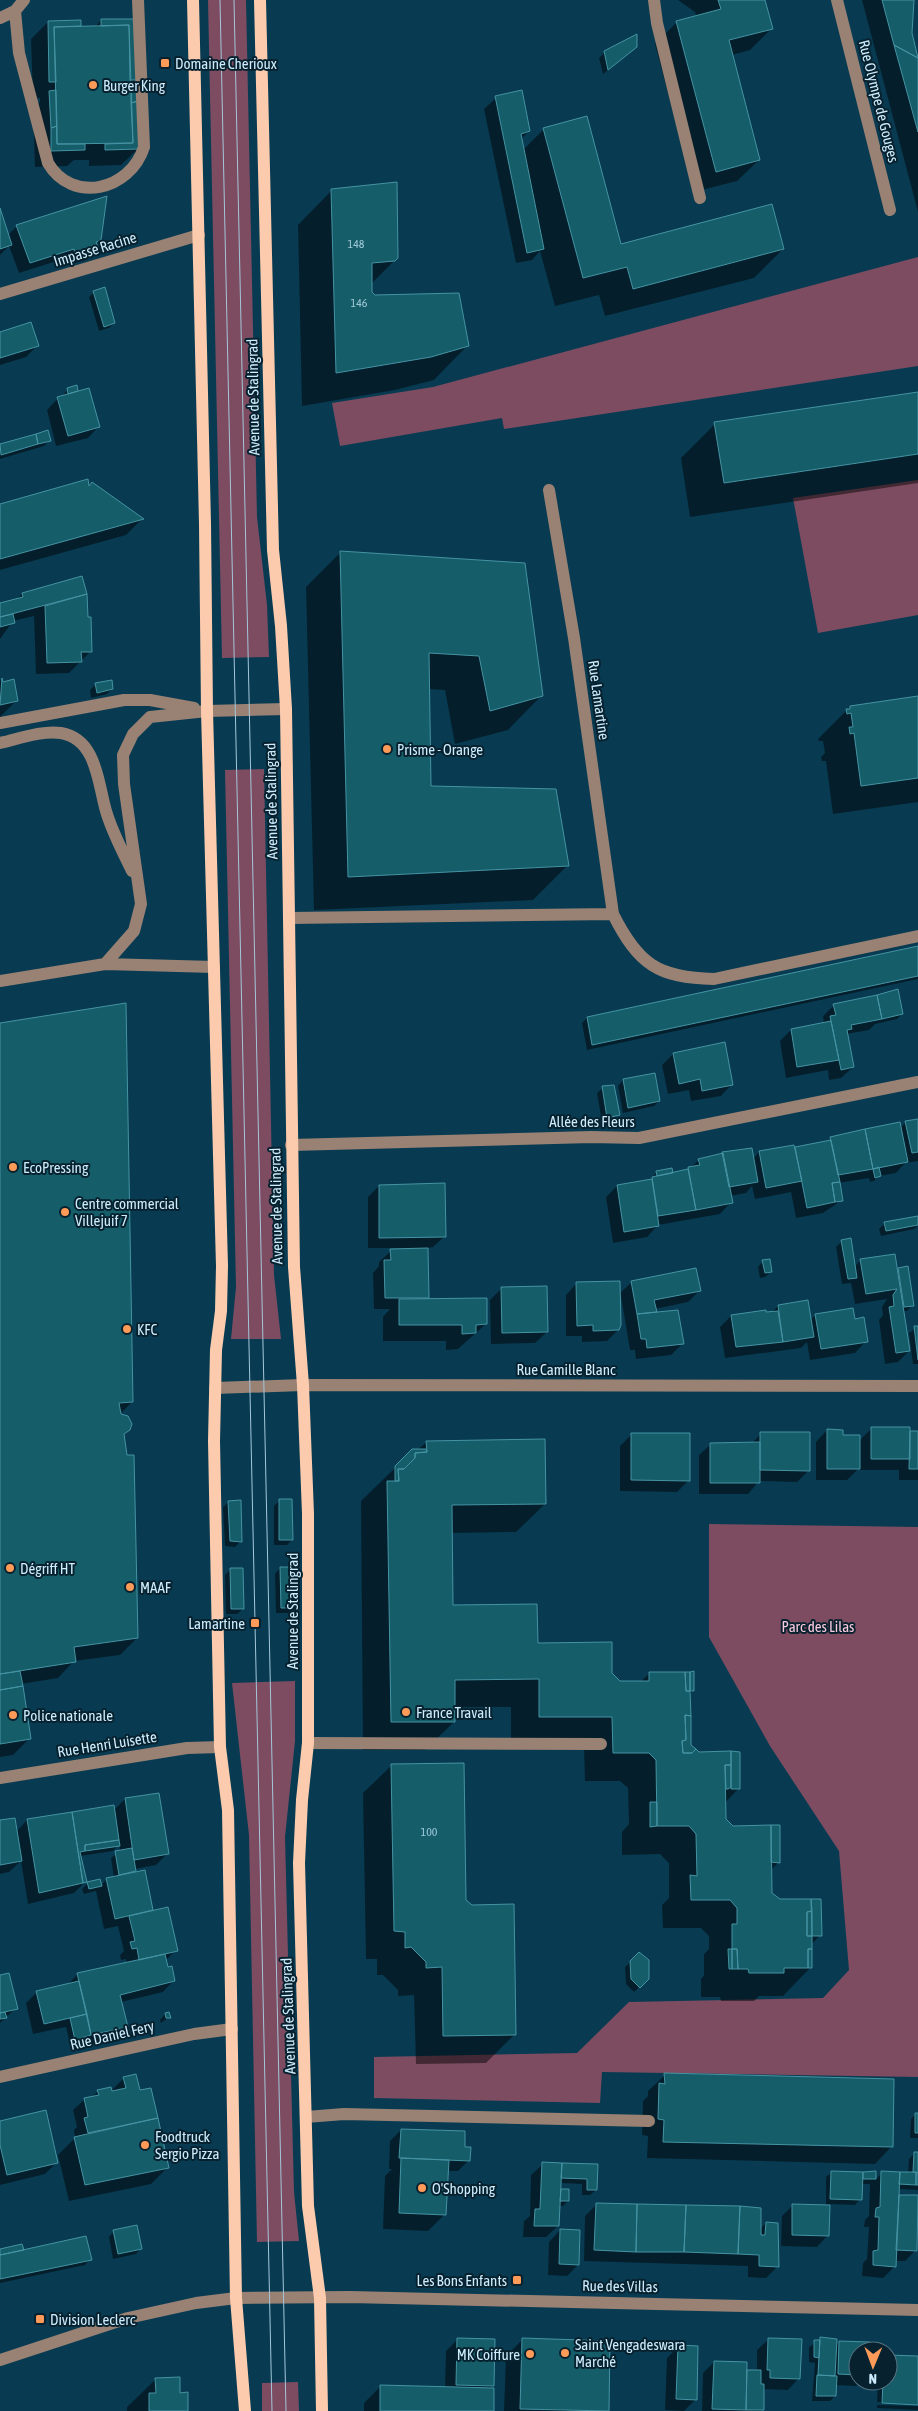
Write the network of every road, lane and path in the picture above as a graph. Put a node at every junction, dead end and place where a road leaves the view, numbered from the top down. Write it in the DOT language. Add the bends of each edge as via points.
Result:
graph roads {
  1 [pos="24,0"];
  2 [pos="138,0"];
  3 [pos="193,0"];
  4 [pos="260,0"];
  5 [pos="654,0"];
  6 [pos="837,0"];
  7 [pos="16,11"];
  8 [pos="0,18"];
  9 [pos="700,198"];
  10 [pos="890,210"];
  11 [pos="199,235"];
  12 [pos="0,294"];
  13 [pos="549,490"];
  14 [pos="286,709"];
  15 [pos="206,710"];
  16 [pos="0,723"];
  17 [pos="0,743"];
  18 [pos="138,882"];
  19 [pos="613,914"];
  20 [pos="289,918"];
  21 [pos="918,936"];
  22 [pos="105,964"];
  23 [pos="214,967"];
  24 [pos="0,981"];
  25 [pos="918,1082"];
  26 [pos="291,1145"];
  27 [pos="302,1385"];
  28 [pos="918,1386"];
  29 [pos="215,1388"];
  30 [pos="308,1743"];
  31 [pos="601,1744"];
  32 [pos="220,1747"];
  33 [pos="0,1778"];
  34 [pos="232,2029"];
  35 [pos="0,2077"];
  36 [pos="306,2116"];
  37 [pos="649,2120"];
  38 [pos="236,2298"];
  39 [pos="320,2298"];
  40 [pos="918,2310"];
  41 [pos="0,2360"];
  42 [pos="245,2411"];
  43 [pos="322,2411"];
  1 -- 7 [label="street"];
  2 -- 7 [label="street" via="144,147 136,165 127,175 114,183 88,188 65,182 48,163 19,53"];
  3 -- 11 [label="main road"];
  4 -- 14 [label="main road, Avenue de Stalingrad" via="273,550 282,626"];
  5 -- 9 [label="street"];
  6 -- 10 [label="street, Rue Olympe de Gouges"];
  7 -- 8 [label="street"];
  11 -- 12 [label="street, Impasse Racine"];
  11 -- 15 [label="main road" via="206,524"];
  13 -- 19 [label="street, Rue Lamartine" via="574,638"];
  14 -- 15 [label="street"];
  14 -- 20 [label="main road, Avenue de Stalingrad"];
  15 -- 16 [label="street" via="150,700 124,700"];
  15 -- 18 [label="street" via="150,717 133,734 123,755"];
  15 -- 23 [label="main road"];
  17 -- 18 [label="street" via="55,732 77,740 92,758 106,812"];
  18 -- 22 [label="street" via="141,904 134,931"];
  19 -- 20 [label="street"];
  19 -- 21 [label="street, Rue Lamartine" via="636,953 668,974 694,979 747,973"];
  20 -- 26 [label="main road, Avenue de Stalingrad"];
  22 -- 23 [label="street"];
  22 -- 24 [label="street"];
  23 -- 29 [label="main road" via="222,1266"];
  25 -- 26 [label="street, Allée des Fleurs" via="639,1138 591,1136"];
  26 -- 27 [label="main road, Avenue de Stalingrad" via="294,1267"];
  27 -- 28 [label="street, Rue Camille Blanc"];
  27 -- 29 [label="street, Rue Camille Blanc"];
  27 -- 30 [label="main road, Avenue de Stalingrad" via="308,1514"];
  29 -- 32 [label="main road"];
  30 -- 31 [label="street"];
  30 -- 36 [label="main road, Avenue de Stalingrad" via="299,1863"];
  32 -- 33 [label="street, Rue Henri Luisette" via="187,1748"];
  32 -- 34 [label="main road" via="228,1810"];
  34 -- 35 [label="street, Rue Daniel Fery" via="194,2034"];
  34 -- 38 [label="main road"];
  36 -- 37 [label="street"];
  36 -- 39 [label="main road, Avenue de Stalingrad" via="308,2206"];
  38 -- 39 [label="street, Rue des Villas"];
  38 -- 41 [label="street, Rue des Villas" via="128,2318"];
  38 -- 42 [label="main road"];
  39 -- 40 [label="street, Rue des Villas"];
  39 -- 43 [label="main road, Avenue de Stalingrad"];
}
